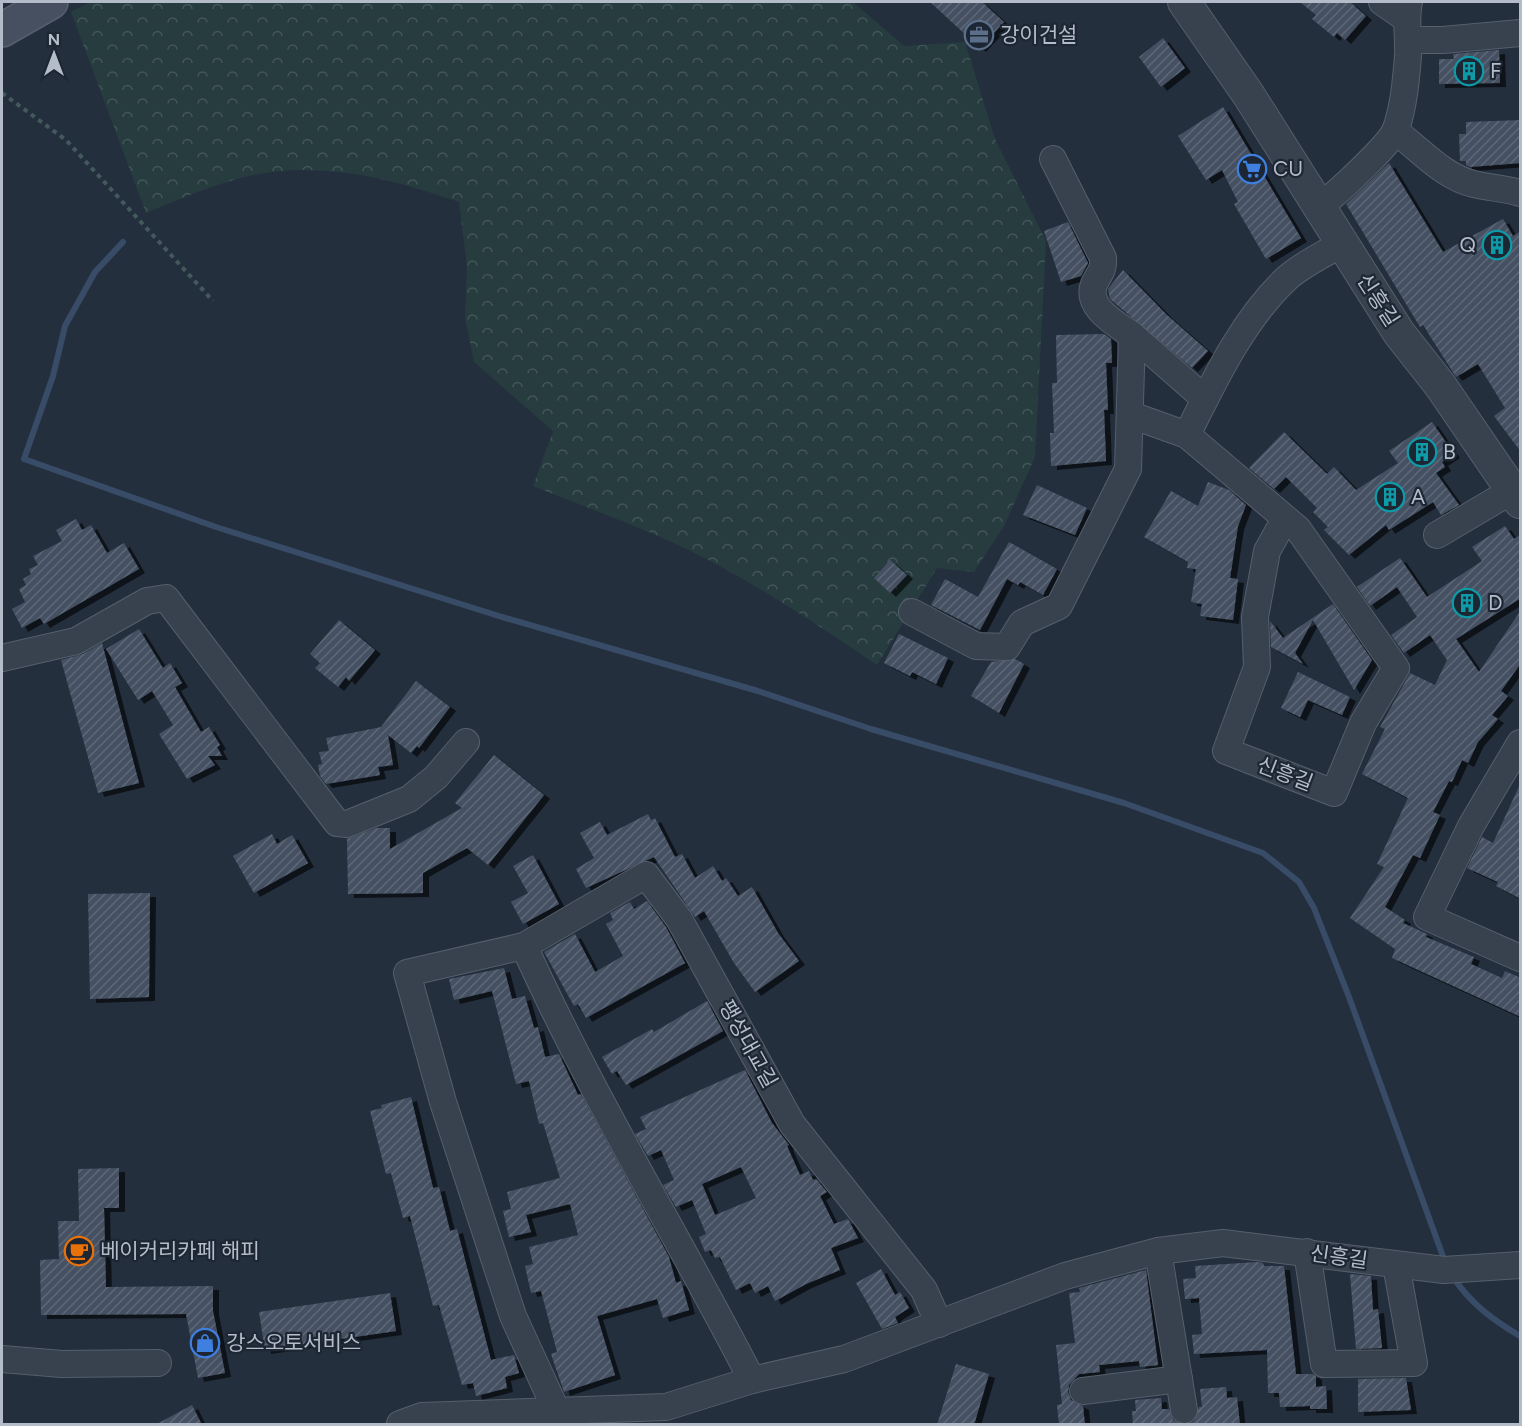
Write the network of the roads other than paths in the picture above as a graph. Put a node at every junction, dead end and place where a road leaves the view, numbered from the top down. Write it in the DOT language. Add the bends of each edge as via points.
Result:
graph roads {
  1 [pos="51,2"];
  2 [pos="1184,2"];
  3 [pos="1382,2"];
  4 [pos="1408,20"];
  5 [pos="2,30"];
  6 [pos="1521,33"];
  7 [pos="1395,131"];
  8 [pos="1053,159"];
  9 [pos="1521,193"];
  10 [pos="1319,207"];
  11 [pos="1341,244"];
  12 [pos="1132,334"];
  13 [pos="1205,399"];
  14 [pos="1131,415"];
  15 [pos="1187,435"];
  16 [pos="1517,496"];
  17 [pos="1285,519"];
  18 [pos="1437,535"];
  19 [pos="912,612"];
  20 [pos="2,658"];
  21 [pos="466,742"];
  22 [pos="1521,742"];
  23 [pos="524,946"];
  24 [pos="1521,958"];
  25 [pos="1158,1251"];
  26 [pos="1307,1252"];
  27 [pos="1396,1265"];
  28 [pos="1521,1265"];
  29 [pos="939,1324"];
  30 [pos="2,1359"];
  31 [pos="158,1363"];
  32 [pos="1179,1379"];
  33 [pos="752,1380"];
  34 [pos="1083,1391"];
  35 [pos="1184,1410"];
  36 [pos="557,1412"];
  37 [pos="400,1425"];
  1 -- 5 [label="main road"];
  2 -- 10 [label="street, 신흥길"];
  3 -- 4 [label="street"];
  4 -- 6 [label="street" via="1443,40"];
  4 -- 7 [label="street" via="1406,88"];
  7 -- 9 [label="street" via="1444,172 1473,184 1500,186"];
  7 -- 10 [label="street" via="1342,189"];
  8 -- 12 [label="street" via="1103,258 1103,270 1093,287 1094,301 1103,315"];
  10 -- 11 [label="street, 신흥길"];
  11 -- 13 [label="street" via="1287,278 1221,367"];
  11 -- 16 [label="street, 신흥길"];
  12 -- 13 [label="street"];
  12 -- 14 [label="street"];
  13 -- 15 [label="street"];
  14 -- 15 [label="street"];
  14 -- 19 [label="street" via="1128,469 1059,606 1022,623 1007,647 976,646"];
  15 -- 17 [label="street, 신흥길"];
  16 -- 18 [label="street"];
  17 -- 17 [label="street, 신흥길" via="1298,529 1396,668 1363,723 1334,794 1226,751 1257,667 1255,617 1267,552"];
  20 -- 21 [label="street" via="75,641 147,600 165,598 337,823 347,824 409,800 436,777"];
  22 -- 24 [label="street" via="1471,826 1427,916"];
  23 -- 29 [label="street, 팽성대교길" via="646,874 680,919 792,1124 924,1290"];
  23 -- 33 [label="street" via="560,1027"];
  23 -- 36 [label="street, 팽성대교길" via="408,973 443,1102 513,1316"];
  25 -- 26 [label="street, 신흥길" via="1223,1243"];
  25 -- 29 [label="street" via="1065,1276"];
  25 -- 32 [label="street"];
  26 -- 27 [label="street, 신흥길"];
  26 -- 27 [label="street" via="1324,1364 1414,1363"];
  27 -- 28 [label="street, 신흥길" via="1452,1270"];
  29 -- 33 [label="street" via="844,1359"];
  30 -- 31 [label="street" via="63,1365"];
  32 -- 34 [label="street"];
  32 -- 35 [label="street"];
  33 -- 36 [label="street" via="666,1407"];
  36 -- 37 [label="street" via="423,1416"];
}
